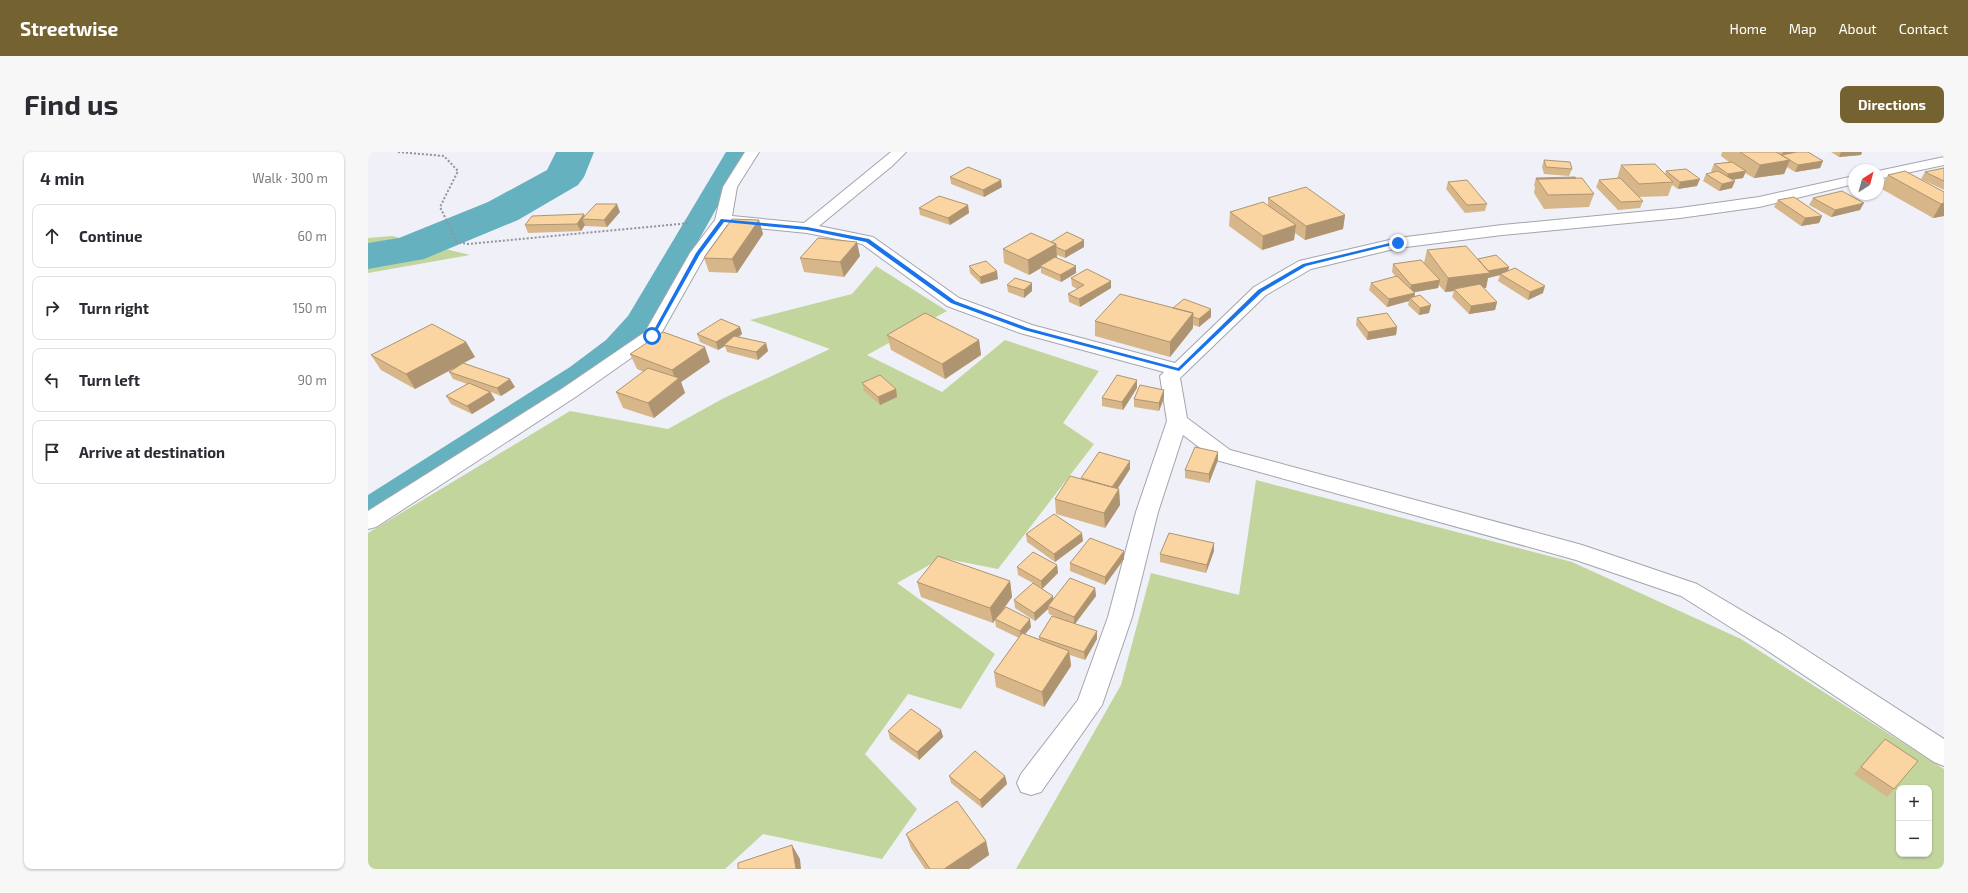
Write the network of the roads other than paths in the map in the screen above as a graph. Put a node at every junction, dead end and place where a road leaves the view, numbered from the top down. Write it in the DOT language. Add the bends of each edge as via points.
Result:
graph roads {
  1 [pos="752,152"];
  2 [pos="899,152"];
  3 [pos="1944,161"];
  4 [pos="1884,174"];
  5 [pos="1848,181"];
  6 [pos="723,220"];
  7 [pos="807,228"];
  8 [pos="1179,370"];
  9 [pos="1178,421"];
  10 [pos="368,522"];
  11 [pos="1944,754"];
  12 [pos="1031,783"];
  1 -- 6 [label="street" via="730,187"];
  2 -- 7 [label="street"];
  3 -- 4 [label="street"];
  5 -- 8 [label="street" via="1759,202 1680,213 1398,243 1305,265 1260,291"];
  6 -- 7 [label="street"];
  6 -- 10 [label="street" via="698,253 652,336"];
  7 -- 8 [label="street" via="868,240 953,302 1026,329"];
  8 -- 9 [label="street" via="1170,376"];
  9 -- 11 [label="street" via="1223,455 1582,553 1689,590 1774,642"];
  9 -- 12 [label="street" via="1147,512 1120,617 1089,705"];
}
